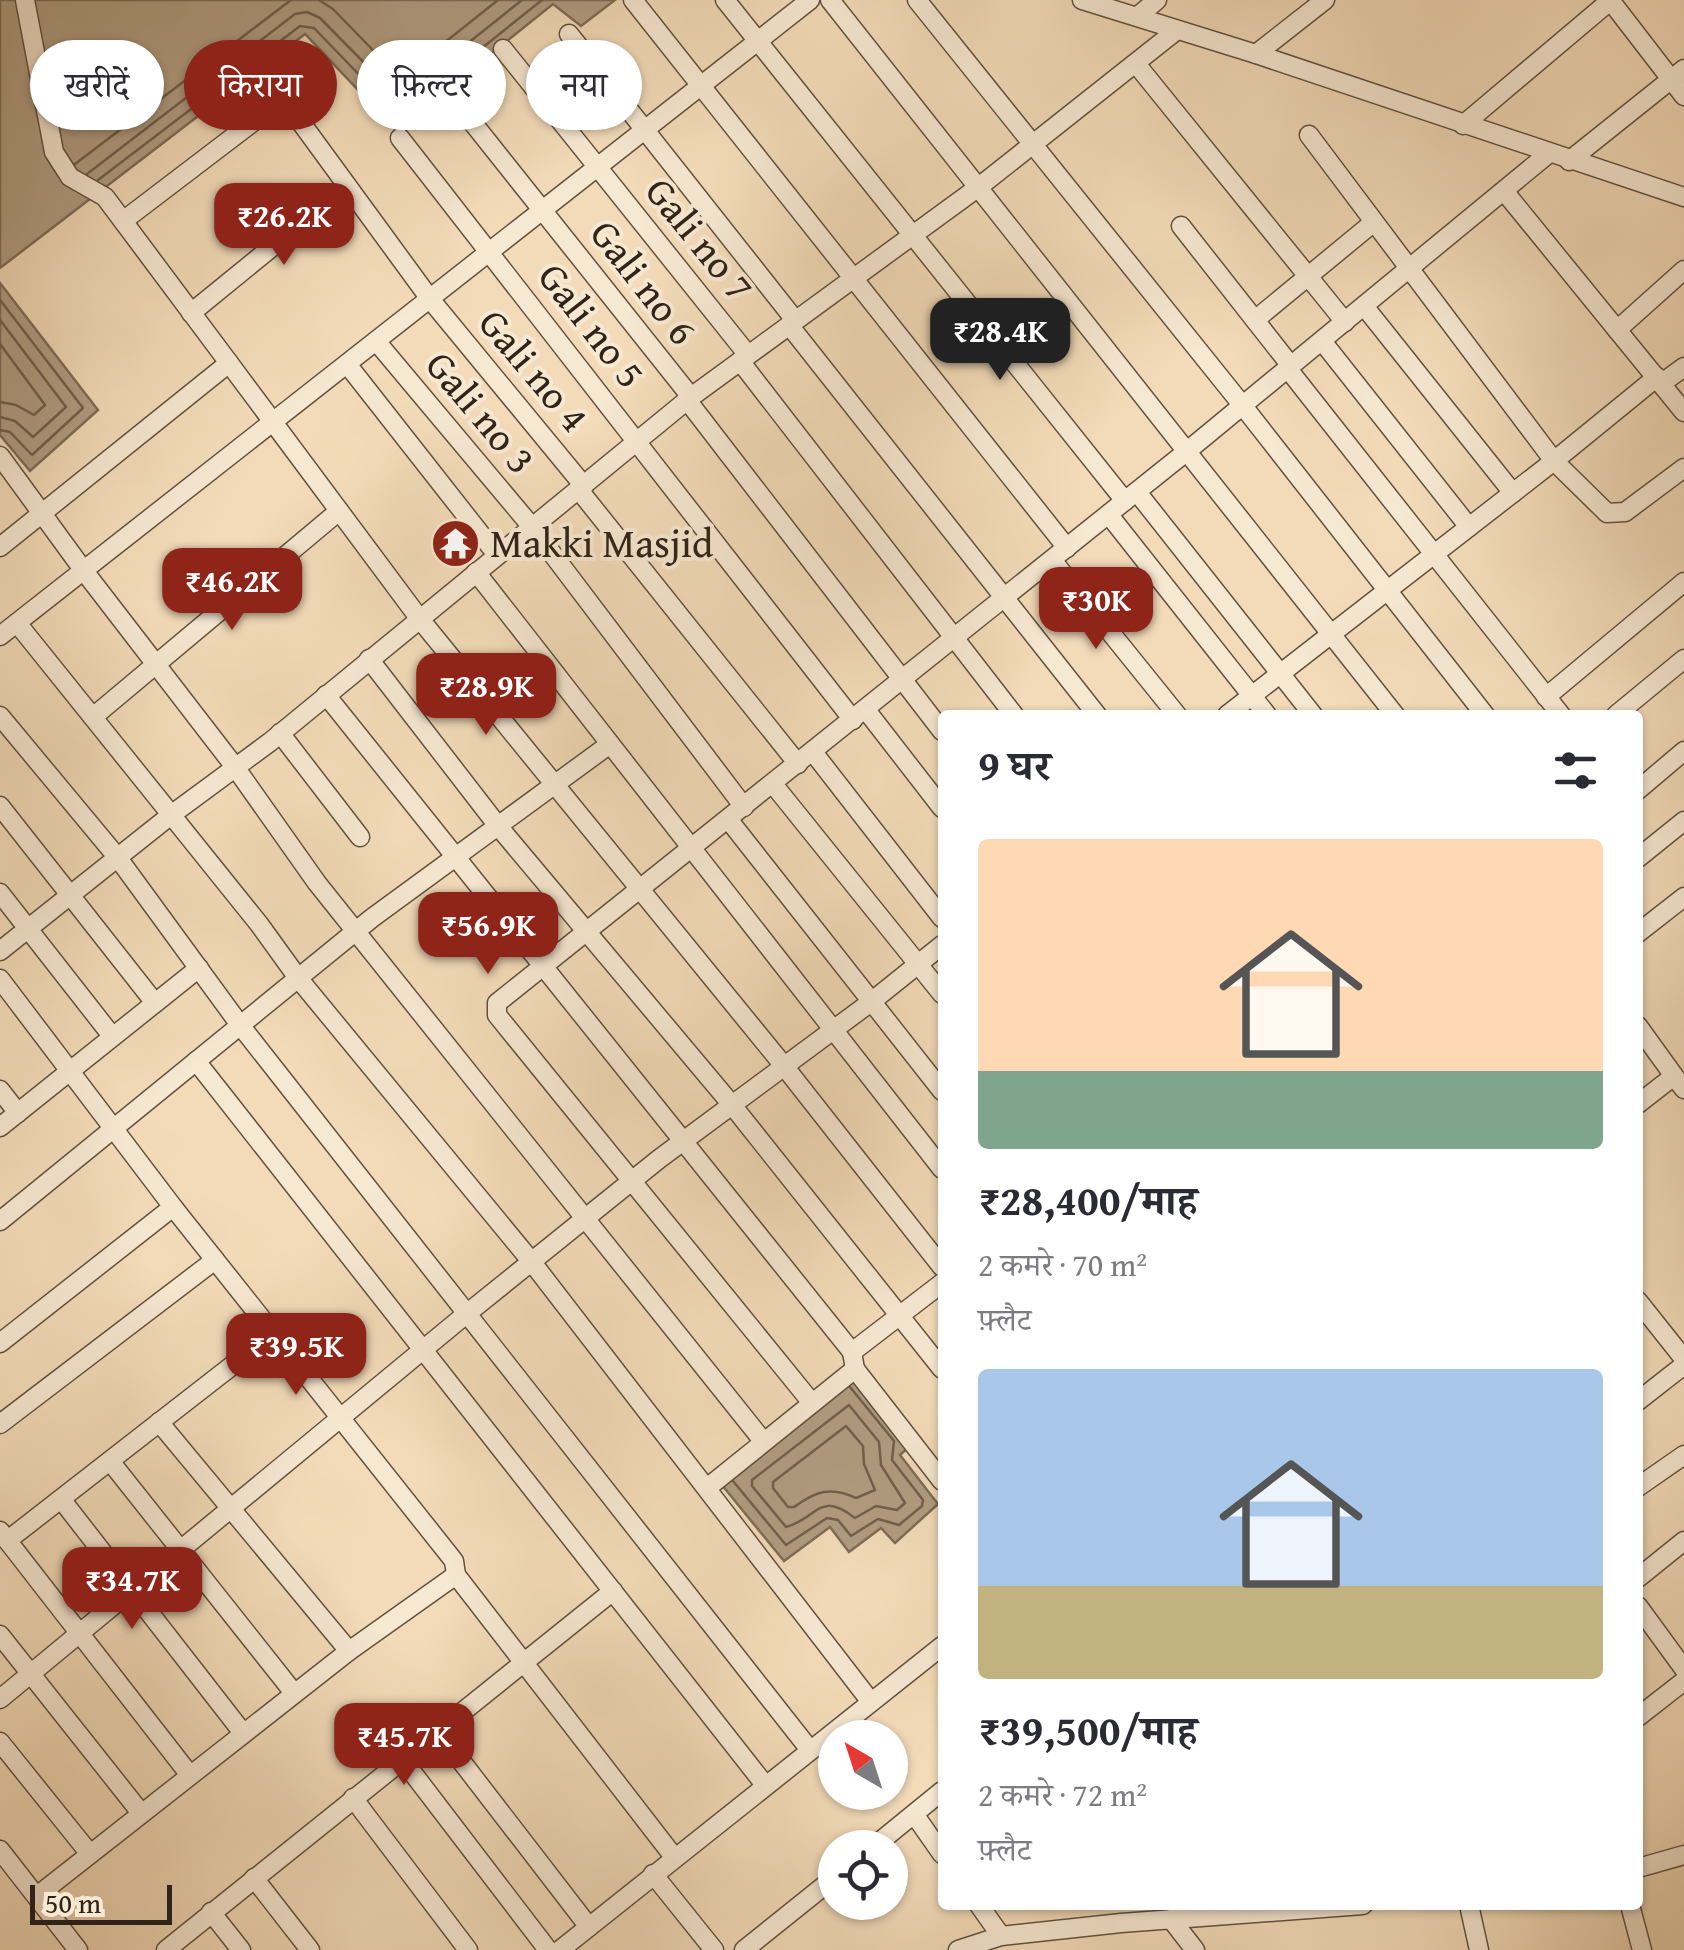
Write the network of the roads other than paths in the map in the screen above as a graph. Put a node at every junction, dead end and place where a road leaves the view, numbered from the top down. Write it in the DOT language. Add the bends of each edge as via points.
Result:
graph roads {
  1 [pos="26,0"];
  2 [pos="633,0"];
  3 [pos="725,0"];
  4 [pos="810,0"];
  5 [pos="830,0"];
  6 [pos="917,0"];
  7 [pos="1082,0"];
  8 [pos="1157,0"];
  9 [pos="1324,0"];
  10 [pos="1611,0"];
  11 [pos="1138,16"];
  12 [pos="1177,30"];
  13 [pos="568,34"];
  14 [pos="758,41"];
  15 [pos="506,52"];
  16 [pos="1256,54"];
  17 [pos="1137,64"];
  18 [pos="1678,74"];
  19 [pos="701,86"];
  20 [pos="1684,96"];
  21 [pos="1463,126"];
  22 [pos="242,130"];
  23 [pos="305,130"];
  24 [pos="479,130"];
  25 [pos="644,130"];
  26 [pos="1309,135"];
  27 [pos="400,138"];
  28 [pos="1031,145"];
  29 [pos="1548,154"];
  30 [pos="1568,161"];
  31 [pos="597,168"];
  32 [pos="346,186"];
  33 [pos="980,186"];
  34 [pos="1504,190"];
  35 [pos="1684,197"];
  36 [pos="543,210"];
  37 [pos="124,221"];
  38 [pos="1374,222"];
  39 [pos="1180,226"];
  40 [pos="911,234"];
  41 [pos="490,251"];
  42 [pos="1409,268"];
  43 [pos="1684,270"];
  44 [pos="1307,276"];
  45 [pos="853,277"];
  46 [pos="430,299"];
  47 [pos="1364,306"];
  48 [pos="191,313"];
  49 [pos="1255,320"];
  50 [pos="1345,322"];
  51 [pos="792,323"];
  52 [pos="1616,330"];
  53 [pos="376,341"];
  54 [pos="1322,341"];
  55 [pos="744,358"];
  56 [pos="229,363"];
  57 [pos="347,364"];
  58 [pos="1289,367"];
  59 [pos="1684,367"];
  60 [pos="1660,380"];
  61 [pos="689,399"];
  62 [pos="1242,406"];
  63 [pos="1684,412"];
  64 [pos="273,422"];
  65 [pos="638,441"];
  66 [pos="1186,452"];
  67 [pos="0,456"];
  68 [pos="1554,462"];
  69 [pos="1684,468"];
  70 [pos="581,488"];
  71 [pos="1513,493"];
  72 [pos="1131,497"];
  73 [pos="339,510"];
  74 [pos="42,514"];
  75 [pos="1109,514"];
  76 [pos="1469,526"];
  77 [pos="532,528"];
  78 [pos="0,547"];
  79 [pos="1060,554"];
  80 [pos="1432,554"];
  81 [pos="498,555"];
  82 [pos="84,570"];
  83 [pos="476,572"];
  84 [pos="1684,582"];
  85 [pos="1387,589"];
  86 [pos="1006,597"];
  87 [pos="419,618"];
  88 [pos="18,623"];
  89 [pos="1329,633"];
  90 [pos="0,636"];
  91 [pos="954,640"];
  92 [pos="1684,659"];
  93 [pos="369,660"];
  94 [pos="157,665"];
  95 [pos="1280,672"];
  96 [pos="903,680"];
  97 [pos="326,695"];
  98 [pos="1251,696"];
  99 [pos="1546,697"];
  100 [pos="1010,710"];
  101 [pos="1093,710"];
  102 [pos="1173,710"];
  103 [pos="1233,710"];
  104 [pos="1263,710"];
  105 [pos="1309,710"];
  106 [pos="1390,710"];
  107 [pos="1480,710"];
  108 [pos="1557,710"];
  109 [pos="1622,710"];
  110 [pos="860,715"];
  111 [pos="0,716"];
  112 [pos="93,717"];
  113 [pos="938,725"];
  114 [pos="280,733"];
  115 [pos="610,744"];
  116 [pos="1684,751"];
  117 [pos="813,752"];
  118 [pos="798,764"];
  119 [pos="236,767"];
  120 [pos="556,784"];
  121 [pos="773,784"];
  122 [pos="1643,786"];
  123 [pos="938,803"];
  124 [pos="0,806"];
  125 [pos="744,807"];
  126 [pos="171,815"];
  127 [pos="728,819"];
  128 [pos="1684,822"];
  129 [pos="498,826"];
  130 [pos="360,837"];
  131 [pos="691,848"];
  132 [pos="1643,854"];
  133 [pos="118,858"];
  134 [pos="454,858"];
  135 [pos="639,888"];
  136 [pos="0,893"];
  137 [pos="72,895"];
  138 [pos="1684,897"];
  139 [pos="938,913"];
  140 [pos="28,928"];
  141 [pos="1643,929"];
  142 [pos="585,930"];
  143 [pos="356,932"];
  144 [pos="938,947"];
  145 [pos="0,952"];
  146 [pos="919,964"];
  147 [pos="541,966"];
  148 [pos="199,968"];
  149 [pos="298,978"];
  150 [pos="0,980"];
  151 [pos="938,989"];
  152 [pos="871,1002"];
  153 [pos="154,1003"];
  154 [pos="240,1025"];
  155 [pos="832,1031"];
  156 [pos="1643,1033"];
  157 [pos="112,1036"];
  158 [pos="196,1061"];
  159 [pos="784,1066"];
  160 [pos="69,1070"];
  161 [pos="1679,1082"];
  162 [pos="938,1086"];
  163 [pos="0,1090"];
  164 [pos="1643,1101"];
  165 [pos="732,1105"];
  166 [pos="18,1112"];
  167 [pos="0,1127"];
  168 [pos="114,1127"];
  169 [pos="683,1141"];
  170 [pos="938,1164"];
  171 [pos="634,1180"];
  172 [pos="173,1207"];
  173 [pos="584,1219"];
  174 [pos="0,1221"];
  175 [pos="215,1260"];
  176 [pos="531,1262"];
  177 [pos="938,1262"];
  178 [pos="938,1286"];
  179 [pos="467,1313"];
  180 [pos="1643,1314"];
  181 [pos="902,1315"];
  182 [pos="274,1333"];
  183 [pos="0,1344"];
  184 [pos="424,1349"];
  185 [pos="854,1361"];
  186 [pos="1684,1362"];
  187 [pos="938,1364"];
  188 [pos="1643,1396"];
  189 [pos="812,1403"];
  190 [pos="342,1418"];
  191 [pos="2,1420"];
  192 [pos="159,1422"];
  193 [pos="764,1441"];
  194 [pos="1684,1455"];
  195 [pos="110,1461"];
  196 [pos="938,1475"];
  197 [pos="1643,1484"];
  198 [pos="707,1488"];
  199 [pos="61,1499"];
  200 [pos="232,1509"];
  201 [pos="4,1535"];
  202 [pos="1684,1542"];
  203 [pos="181,1551"];
  204 [pos="1643,1574"];
  205 [pos="456,1575"];
  206 [pos="613,1591"];
  207 [pos="131,1592"];
  208 [pos="1643,1613"];
  209 [pos="0,1634"];
  210 [pos="82,1634"];
  211 [pos="938,1649"];
  212 [pos="349,1650"];
  213 [pos="523,1663"];
  214 [pos="1684,1670"];
  215 [pos="32,1675"];
  216 [pos="1684,1681"];
  217 [pos="294,1693"];
  218 [pos="0,1699"];
  219 [pos="871,1702"];
  220 [pos="1643,1713"];
  221 [pos="438,1730"];
  222 [pos="242,1734"];
  223 [pos="0,1742"];
  224 [pos="810,1750"];
  225 [pos="402,1759"];
  226 [pos="189,1774"];
  227 [pos="765,1786"];
  228 [pos="938,1794"];
  229 [pos="354,1798"];
  230 [pos="141,1813"];
  231 [pos="914,1814"];
  232 [pos="894,1830"];
  233 [pos="938,1848"];
  234 [pos="0,1850"];
  235 [pos="90,1854"];
  236 [pos="1684,1855"];
  237 [pos="674,1857"];
  238 [pos="1643,1867"];
  239 [pos="653,1874"];
  240 [pos="254,1878"];
  241 [pos="818,1891"];
  242 [pos="37,1896"];
  243 [pos="983,1910"];
  244 [pos="1140,1910"];
  245 [pos="1294,1910"];
  246 [pos="1471,1910"];
  247 [pos="1631,1910"];
  248 [pos="211,1912"];
  249 [pos="1171,1919"];
  250 [pos="1148,1920"];
  251 [pos="589,1927"];
  252 [pos="1001,1936"];
  253 [pos="78,1950"];
  254 [pos="166,1950"];
  255 [pos="241,1950"];
  256 [pos="310,1950"];
  257 [pos="468,1950"];
  258 [pos="548,1950"];
  259 [pos="560,1950"];
  260 [pos="714,1950"];
  261 [pos="744,1950"];
  262 [pos="958,1950"];
  263 [pos="1195,1950"];
  264 [pos="1479,1950"];
  265 [pos="1642,1950"];
  1 -- 37 [label="street" via="54,152 70,178 105,197"];
  2 -- 19 [label="street"];
  3 -- 14 [label="street"];
  4 -- 14 [label="street"];
  5 -- 33 [label="street"];
  6 -- 28 [label="street"];
  7 -- 11 [label="street"];
  8 -- 11 [label="street"];
  9 -- 16 [label="street"];
  10 -- 18 [label="street"];
  10 -- 21 [label="street"];
  11 -- 12 [label="street"];
  12 -- 16 [label="street"];
  12 -- 17 [label="street"];
  13 -- 25 [label="street"];
  14 -- 19 [label="street"];
  14 -- 40 [label="street"];
  15 -- 31 [label="street, Gali no 7"];
  16 -- 21 [label="street"];
  17 -- 28 [label="street"];
  17 -- 44 [label="street"];
  18 -- 20 [label="street"];
  18 -- 30 [label="street"];
  19 -- 25 [label="street"];
  19 -- 45 [label="street"];
  21 -- 29 [label="street"];
  22 -- 37 [label="street"];
  23 -- 32 [label="street, Gali no 4"];
  24 -- 36 [label="street, Gali no 6"];
  25 -- 31 [label="street"];
  25 -- 51 [label="street"];
  26 -- 38 [label="street"];
  27 -- 41 [label="street, Gali no 5"];
  28 -- 33 [label="street"];
  28 -- 62 [label="street"];
  29 -- 30 [label="street"];
  29 -- 34 [label="street"];
  30 -- 35 [label="street"];
  31 -- 36 [label="street"];
  31 -- 55 [label="street, Gali no 7"];
  32 -- 46 [label="street, Gali no 4"];
  32 -- 48 [label="street"];
  33 -- 40 [label="street"];
  33 -- 66 [label="street"];
  34 -- 42 [label="street"];
  34 -- 52 [label="street"];
  36 -- 41 [label="street"];
  36 -- 61 [label="street, Gali no 6"];
  37 -- 48 [label="street"];
  38 -- 42 [label="street"];
  38 -- 44 [label="street"];
  39 -- 49 [label="street"];
  40 -- 45 [label="street"];
  40 -- 72 [label="street"];
  41 -- 46 [label="street"];
  41 -- 65 [label="street, Gali no 5"];
  42 -- 47 [label="street"];
  42 -- 68 [label="street"];
  43 -- 52 [label="street"];
  44 -- 49 [label="street"];
  44 -- 50 [label="street"];
  45 -- 51 [label="street"];
  45 -- 79 [label="street"];
  46 -- 53 [label="street"];
  46 -- 70 [label="street, Gali no 4"];
  47 -- 50 [label="street"];
  47 -- 71 [label="street"];
  48 -- 56 [label="street"];
  49 -- 58 [label="street"];
  50 -- 54 [label="street"];
  51 -- 55 [label="street"];
  51 -- 86 [label="street"];
  52 -- 60 [label="street"];
  53 -- 57 [label="street"];
  53 -- 77 [label="street, Gali no 3"];
  54 -- 58 [label="street"];
  54 -- 76 [label="street"];
  55 -- 61 [label="street"];
  55 -- 91 [label="street, Gali no 7"];
  56 -- 64 [label="street"];
  56 -- 74 [label="street"];
  57 -- 64 [label="street"];
  57 -- 81 [label="street"];
  58 -- 62 [label="street"];
  58 -- 80 [label="street"];
  59 -- 60 [label="street"];
  60 -- 63 [label="street"];
  60 -- 68 [label="street"];
  61 -- 65 [label="street"];
  61 -- 96 [label="street, Gali no 6"];
  62 -- 66 [label="street"];
  62 -- 85 [label="street"];
  64 -- 73 [label="street"];
  64 -- 82 [label="street"];
  65 -- 70 [label="street"];
  65 -- 110 [label="street, Gali no 5"];
  66 -- 72 [label="street"];
  66 -- 89 [label="street"];
  67 -- 74 [label="street"];
  68 -- 69 [label="street" via="1612,514 1625,512"];
  68 -- 71 [label="street"];
  70 -- 77 [label="street"];
  70 -- 118 [label="street, Gali no 4"];
  71 -- 76 [label="street"];
  72 -- 75 [label="street"];
  72 -- 95 [label="street"];
  73 -- 87 [label="street"];
  73 -- 94 [label="street"];
  74 -- 78 [label="street"];
  74 -- 82 [label="street"];
  75 -- 79 [label="street"];
  75 -- 98 [label="street"];
  76 -- 80 [label="street"];
  77 -- 81 [label="street"];
  77 -- 125 [label="street, Gali no 3"];
  79 -- 86 [label="street"];
  79 -- 102 [label="street"];
  80 -- 85 [label="street"];
  80 -- 99 [label="street"];
  81 -- 83 [label="street"];
  82 -- 88 [label="street"];
  82 -- 94 [label="street"];
  83 -- 87 [label="street"];
  83 -- 115 [label="street"];
  84 -- 99 [label="street"];
  85 -- 89 [label="street"];
  85 -- 107 [label="street"];
  86 -- 91 [label="street"];
  86 -- 101 [label="street"];
  87 -- 93 [label="street"];
  87 -- 120 [label="street"];
  88 -- 90 [label="street"];
  88 -- 112 [label="street"];
  89 -- 95 [label="street"];
  89 -- 106 [label="street"];
  91 -- 96 [label="street"];
  91 -- 100 [label="street, Gali no 7"];
  92 -- 109 [label="street"];
  93 -- 97 [label="street"];
  93 -- 129 [label="street"];
  94 -- 112 [label="street"];
  94 -- 119 [label="street"];
  95 -- 98 [label="street"];
  95 -- 105 [label="street"];
  96 -- 110 [label="street"];
  96 -- 113 [label="street, Gali no 6"];
  97 -- 114 [label="street"];
  97 -- 134 [label="street"];
  98 -- 103 [label="street"];
  98 -- 104 [label="street"];
  99 -- 108 [label="street"];
  110 -- 117 [label="street"];
  110 -- 123 [label="street, Gali no 5"];
  111 -- 133 [label="street"];
  112 -- 126 [label="street"];
  114 -- 119 [label="street"];
  114 -- 130 [label="street"];
  115 -- 120 [label="street"];
  115 -- 131 [label="street"];
  116 -- 122 [label="street"];
  117 -- 118 [label="street"];
  117 -- 139 [label="street"];
  118 -- 121 [label="street"];
  119 -- 126 [label="street"];
  119 -- 143 [label="street"];
  120 -- 129 [label="street"];
  120 -- 135 [label="street"];
  121 -- 125 [label="street"];
  121 -- 146 [label="street"];
  124 -- 137 [label="street"];
  125 -- 127 [label="street"];
  126 -- 133 [label="street"];
  126 -- 149 [label="street"];
  127 -- 131 [label="street"];
  127 -- 152 [label="street"];
  128 -- 132 [label="street"];
  129 -- 134 [label="street"];
  129 -- 142 [label="street"];
  131 -- 135 [label="street"];
  131 -- 155 [label="street"];
  133 -- 137 [label="street"];
  133 -- 148 [label="street"];
  134 -- 143 [label="street"];
  134 -- 147 [label="street"];
  135 -- 142 [label="street"];
  135 -- 159 [label="street"];
  136 -- 140 [label="street"];
  137 -- 140 [label="street"];
  137 -- 153 [label="street"];
  138 -- 141 [label="street"];
  140 -- 145 [label="street"];
  140 -- 157 [label="street"];
  142 -- 147 [label="street"];
  142 -- 165 [label="street"];
  143 -- 149 [label="street"];
  143 -- 173 [label="street"];
  144 -- 146 [label="street"];
  146 -- 151 [label="street"];
  146 -- 152 [label="street"];
  147 -- 169 [label="street"];
  147 -- 171 [label="street" via="500,998 497,1014"];
  148 -- 153 [label="street"];
  148 -- 154 [label="street"];
  149 -- 154 [label="street"];
  149 -- 176 [label="street"];
  150 -- 160 [label="street"];
  152 -- 155 [label="street"];
  152 -- 162 [label="street"];
  153 -- 157 [label="street"];
  154 -- 158 [label="street"];
  154 -- 179 [label="street"];
  155 -- 159 [label="street"];
  155 -- 170 [label="street"];
  156 -- 161 [label="street"];
  157 -- 160 [label="street"];
  158 -- 168 [label="street"];
  158 -- 184 [label="street"];
  159 -- 165 [label="street"];
  159 -- 177 [label="street"];
  160 -- 166 [label="street"];
  160 -- 168 [label="street"];
  161 -- 164 [label="street"];
  163 -- 166 [label="street"];
  165 -- 169 [label="street"];
  165 -- 181 [label="street"];
  166 -- 167 [label="street"];
  168 -- 172 [label="street"];
  168 -- 174 [label="street"];
  169 -- 171 [label="street"];
  169 -- 185 [label="street"];
  171 -- 173 [label="street"];
  171 -- 189 [label="street"];
  172 -- 175 [label="street"];
  172 -- 183 [label="street"];
  173 -- 176 [label="street"];
  173 -- 193 [label="street"];
  175 -- 182 [label="street"];
  175 -- 191 [label="street"];
  176 -- 179 [label="street"];
  176 -- 198 [label="street"];
  178 -- 181 [label="street"];
  179 -- 184 [label="street"];
  179 -- 224 [label="street"];
  180 -- 186 [label="street"];
  181 -- 185 [label="street"];
  181 -- 187 [label="street"];
  182 -- 190 [label="street"];
  182 -- 192 [label="street"];
  184 -- 190 [label="street"];
  184 -- 206 [label="street"];
  185 -- 189 [label="street"];
  185 -- 196 [label="street"];
  186 -- 188 [label="street"];
  189 -- 193 [label="street"];
  190 -- 200 [label="street"];
  190 -- 205 [label="street" via="454,1562"];
  192 -- 195 [label="street"];
  192 -- 200 [label="street"];
  193 -- 198 [label="street"];
  194 -- 197 [label="street"];
  195 -- 199 [label="street"];
  195 -- 203 [label="street"];
  198 -- 219 [label="street"];
  199 -- 201 [label="street"];
  199 -- 207 [label="street"];
  200 -- 203 [label="street"];
  200 -- 212 [label="street"];
  201 -- 210 [label="street"];
  202 -- 204 [label="street"];
  203 -- 207 [label="street"];
  203 -- 217 [label="street"];
  205 -- 212 [label="street"];
  205 -- 213 [label="street"];
  206 -- 213 [label="street"];
  206 -- 227 [label="street"];
  207 -- 210 [label="street"];
  207 -- 222 [label="street"];
  208 -- 214 [label="street"];
  209 -- 215 [label="street"];
  210 -- 215 [label="street"];
  210 -- 226 [label="street"];
  211 -- 219 [label="street"];
  212 -- 217 [label="street"];
  213 -- 221 [label="street"];
  213 -- 237 [label="street"];
  215 -- 218 [label="street"];
  215 -- 230 [label="street"];
  216 -- 220 [label="street"];
  217 -- 222 [label="street"];
  219 -- 224 [label="street"];
  221 -- 225 [label="street"];
  221 -- 251 [label="street"];
  222 -- 226 [label="street"];
  223 -- 235 [label="street"];
  224 -- 227 [label="street"];
  225 -- 229 [label="street"];
  225 -- 258 [label="street"];
  226 -- 230 [label="street"];
  227 -- 237 [label="street"];
  228 -- 231 [label="street"];
  229 -- 240 [label="street"];
  229 -- 257 [label="street"];
  230 -- 235 [label="street"];
  231 -- 232 [label="street"];
  231 -- 233 [label="street"];
  234 -- 242 [label="street"];
  235 -- 242 [label="street"];
  236 -- 238 [label="street"];
  237 -- 239 [label="street"];
  239 -- 251 [label="street"];
  239 -- 260 [label="street"];
  240 -- 248 [label="street"];
  240 -- 256 [label="street"];
  241 -- 261 [label="street"];
  242 -- 253 [label="street"];
  243 -- 252 [label="street"];
  244 -- 250 [label="street"];
  245 -- 249 [label="street"];
  246 -- 264 [label="street"];
  247 -- 265 [label="street"];
  248 -- 254 [label="street"];
  248 -- 255 [label="street"];
  249 -- 250 [label="street"];
  249 -- 263 [label="street"];
  250 -- 252 [label="street"];
  251 -- 259 [label="street"];
  252 -- 262 [label="street"];
}
